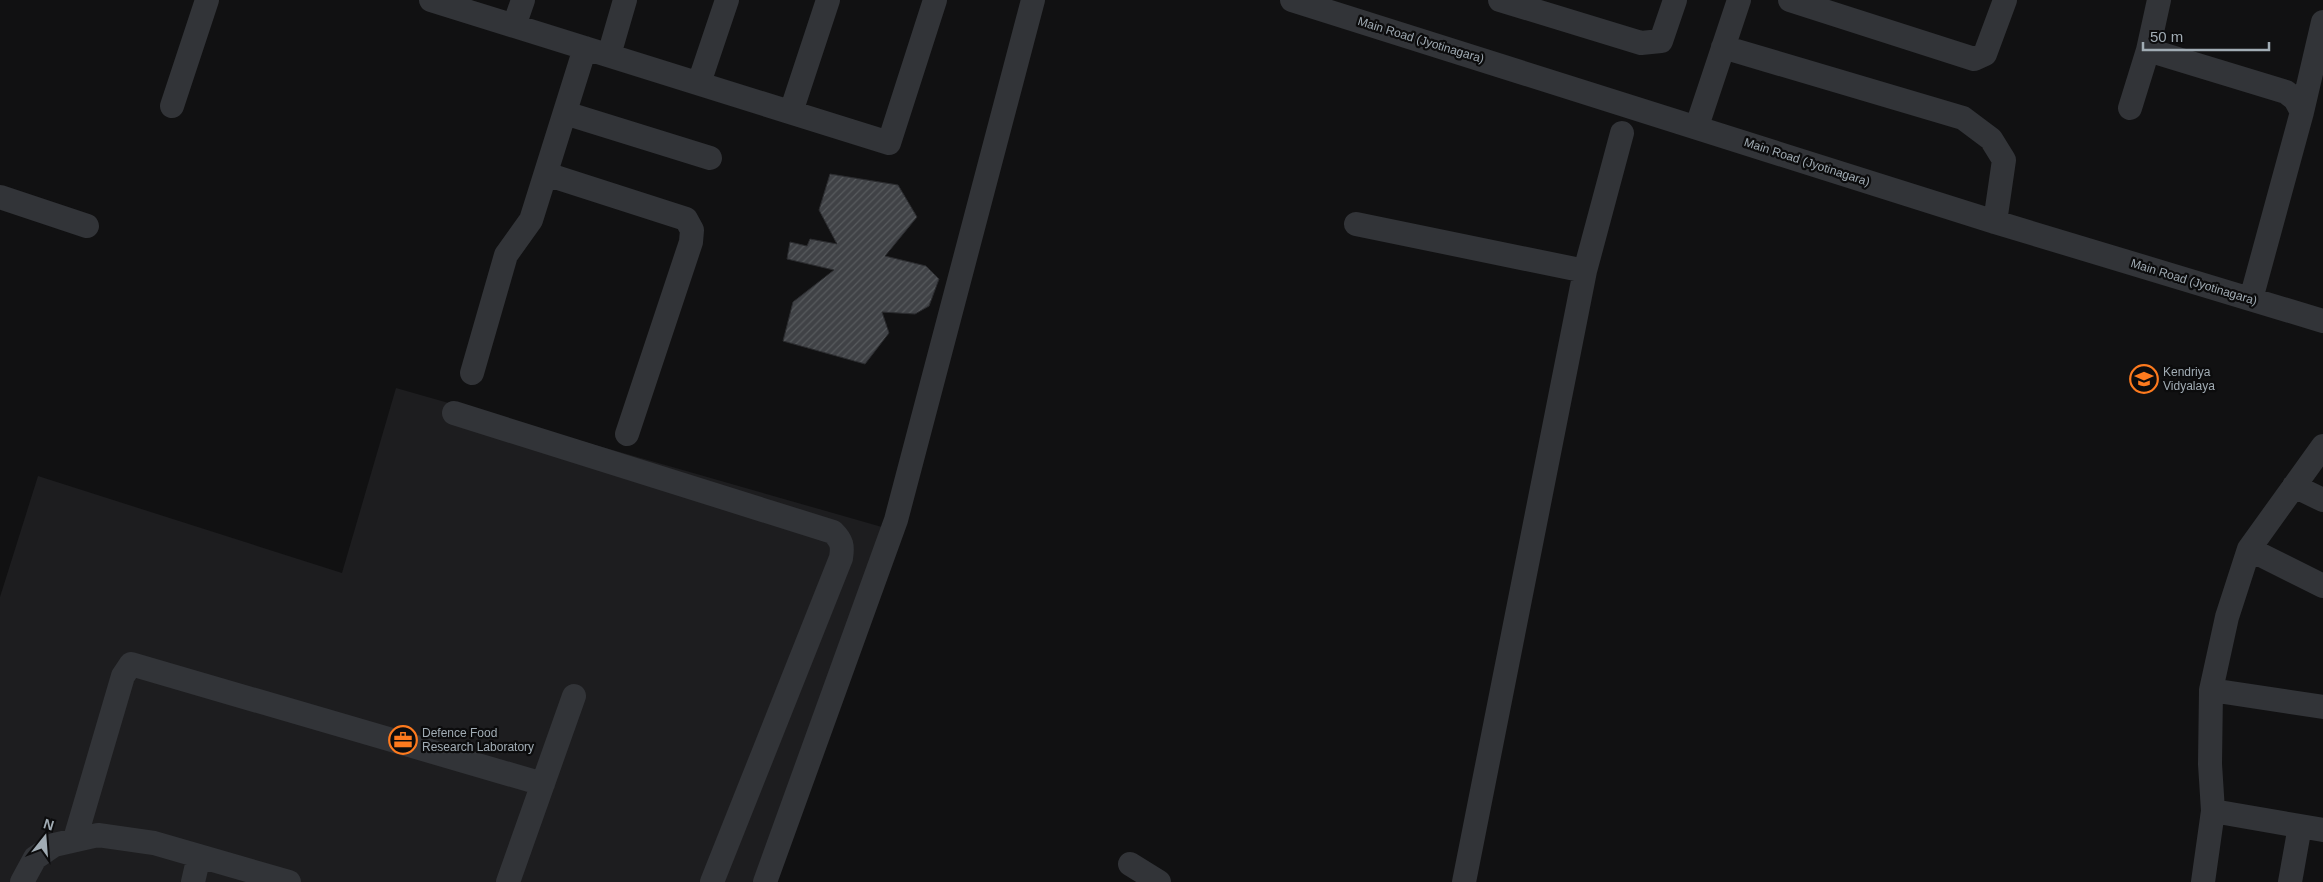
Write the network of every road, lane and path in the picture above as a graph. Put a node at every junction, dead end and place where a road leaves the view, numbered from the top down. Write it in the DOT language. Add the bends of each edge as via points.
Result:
graph roads {
  1 [pos="207,0"];
  2 [pos="431,0"];
  3 [pos="523,0"];
  4 [pos="626,0"];
  5 [pos="727,0"];
  6 [pos="828,0"];
  7 [pos="935,0"];
  8 [pos="1033,0"];
  9 [pos="1292,0"];
  10 [pos="1500,0"];
  11 [pos="1676,0"];
  12 [pos="1739,0"];
  13 [pos="1790,0"];
  14 [pos="2006,0"];
  15 [pos="2159,0"];
  16 [pos="2323,22"];
  17 [pos="514,26"];
  18 [pos="1723,47"];
  19 [pos="585,48"];
  20 [pos="2148,50"];
  21 [pos="609,56"];
  22 [pos="698,84"];
  23 [pos="172,106"];
  24 [pos="2130,108"];
  25 [pos="792,112"];
  26 [pos="2302,112"];
  27 [pos="565,113"];
  28 [pos="1697,126"];
  29 [pos="1622,132"];
  30 [pos="710,158"];
  31 [pos="546,174"];
  32 [pos="0,197"];
  33 [pos="1995,222"];
  34 [pos="1356,224"];
  35 [pos="87,226"];
  36 [pos="1585,271"];
  37 [pos="2251,299"];
  38 [pos="2323,321"];
  39 [pos="472,373"];
  40 [pos="454,413"];
  41 [pos="627,434"];
  42 [pos="2323,446"];
  43 [pos="2294,486"];
  44 [pos="2323,500"];
  45 [pos="2249,549"];
  46 [pos="2323,586"];
  47 [pos="2211,690"];
  48 [pos="574,696"];
  49 [pos="2323,707"];
  50 [pos="543,784"];
  51 [pos="2213,811"];
  52 [pos="2312,828"];
  53 [pos="75,839"];
  54 [pos="199,856"];
  55 [pos="1130,864"];
  56 [pos="22,882"];
  57 [pos="193,882"];
  58 [pos="289,882"];
  59 [pos="508,882"];
  60 [pos="712,882"];
  61 [pos="765,882"];
  62 [pos="1159,882"];
  63 [pos="1464,882"];
  64 [pos="2203,882"];
  65 [pos="2290,882"];
  1 -- 23 [label="street"];
  2 -- 17 [label="street"];
  3 -- 17 [label="street"];
  4 -- 21 [label="street"];
  5 -- 22 [label="street"];
  6 -- 25 [label="street"];
  7 -- 25 [label="street" via="888,143"];
  8 -- 61 [label="street" via="896,520"];
  9 -- 28 [label="street, Main Road (Jyotinagara)"];
  10 -- 11 [label="street" via="1641,43 1652,43 1661,40"];
  12 -- 18 [label="street"];
  13 -- 14 [label="street" via="1974,59 1986,54"];
  15 -- 20 [label="street"];
  16 -- 26 [label="street"];
  17 -- 19 [label="street"];
  18 -- 28 [label="street"];
  18 -- 33 [label="street" via="1962,118 1991,139 2004,160"];
  19 -- 21 [label="street"];
  19 -- 27 [label="street"];
  20 -- 24 [label="street"];
  20 -- 26 [label="street" via="2286,92"];
  21 -- 22 [label="street"];
  22 -- 25 [label="street"];
  26 -- 37 [label="street"];
  27 -- 30 [label="street"];
  27 -- 31 [label="street"];
  28 -- 33 [label="street, Main Road (Jyotinagara)"];
  29 -- 36 [label="street"];
  31 -- 39 [label="street" via="531,220 506,255"];
  31 -- 41 [label="street" via="686,219 692,230 691,242"];
  32 -- 35 [label="street"];
  33 -- 37 [label="street, Main Road (Jyotinagara)"];
  34 -- 36 [label="street"];
  36 -- 63 [label="street"];
  37 -- 38 [label="street, Main Road (Jyotinagara)"];
  40 -- 60 [label="street" via="833,532 840,539 843,547 841,558"];
  42 -- 43 [label="street"];
  43 -- 44 [label="street"];
  43 -- 45 [label="street"];
  45 -- 46 [label="street"];
  45 -- 47 [label="street" via="2227,617"];
  47 -- 49 [label="street"];
  47 -- 51 [label="street"];
  48 -- 50 [label="street"];
  50 -- 53 [label="street" via="131,664 123,676"];
  50 -- 59 [label="street"];
  51 -- 52 [label="street"];
  51 -- 64 [label="street"];
  52 -- 65 [label="street"];
  53 -- 54 [label="street" via="98,834 154,843"];
  53 -- 56 [label="street" via="54,845 35,858"];
  54 -- 57 [label="street"];
  54 -- 58 [label="street"];
  55 -- 62 [label="street"];
}
